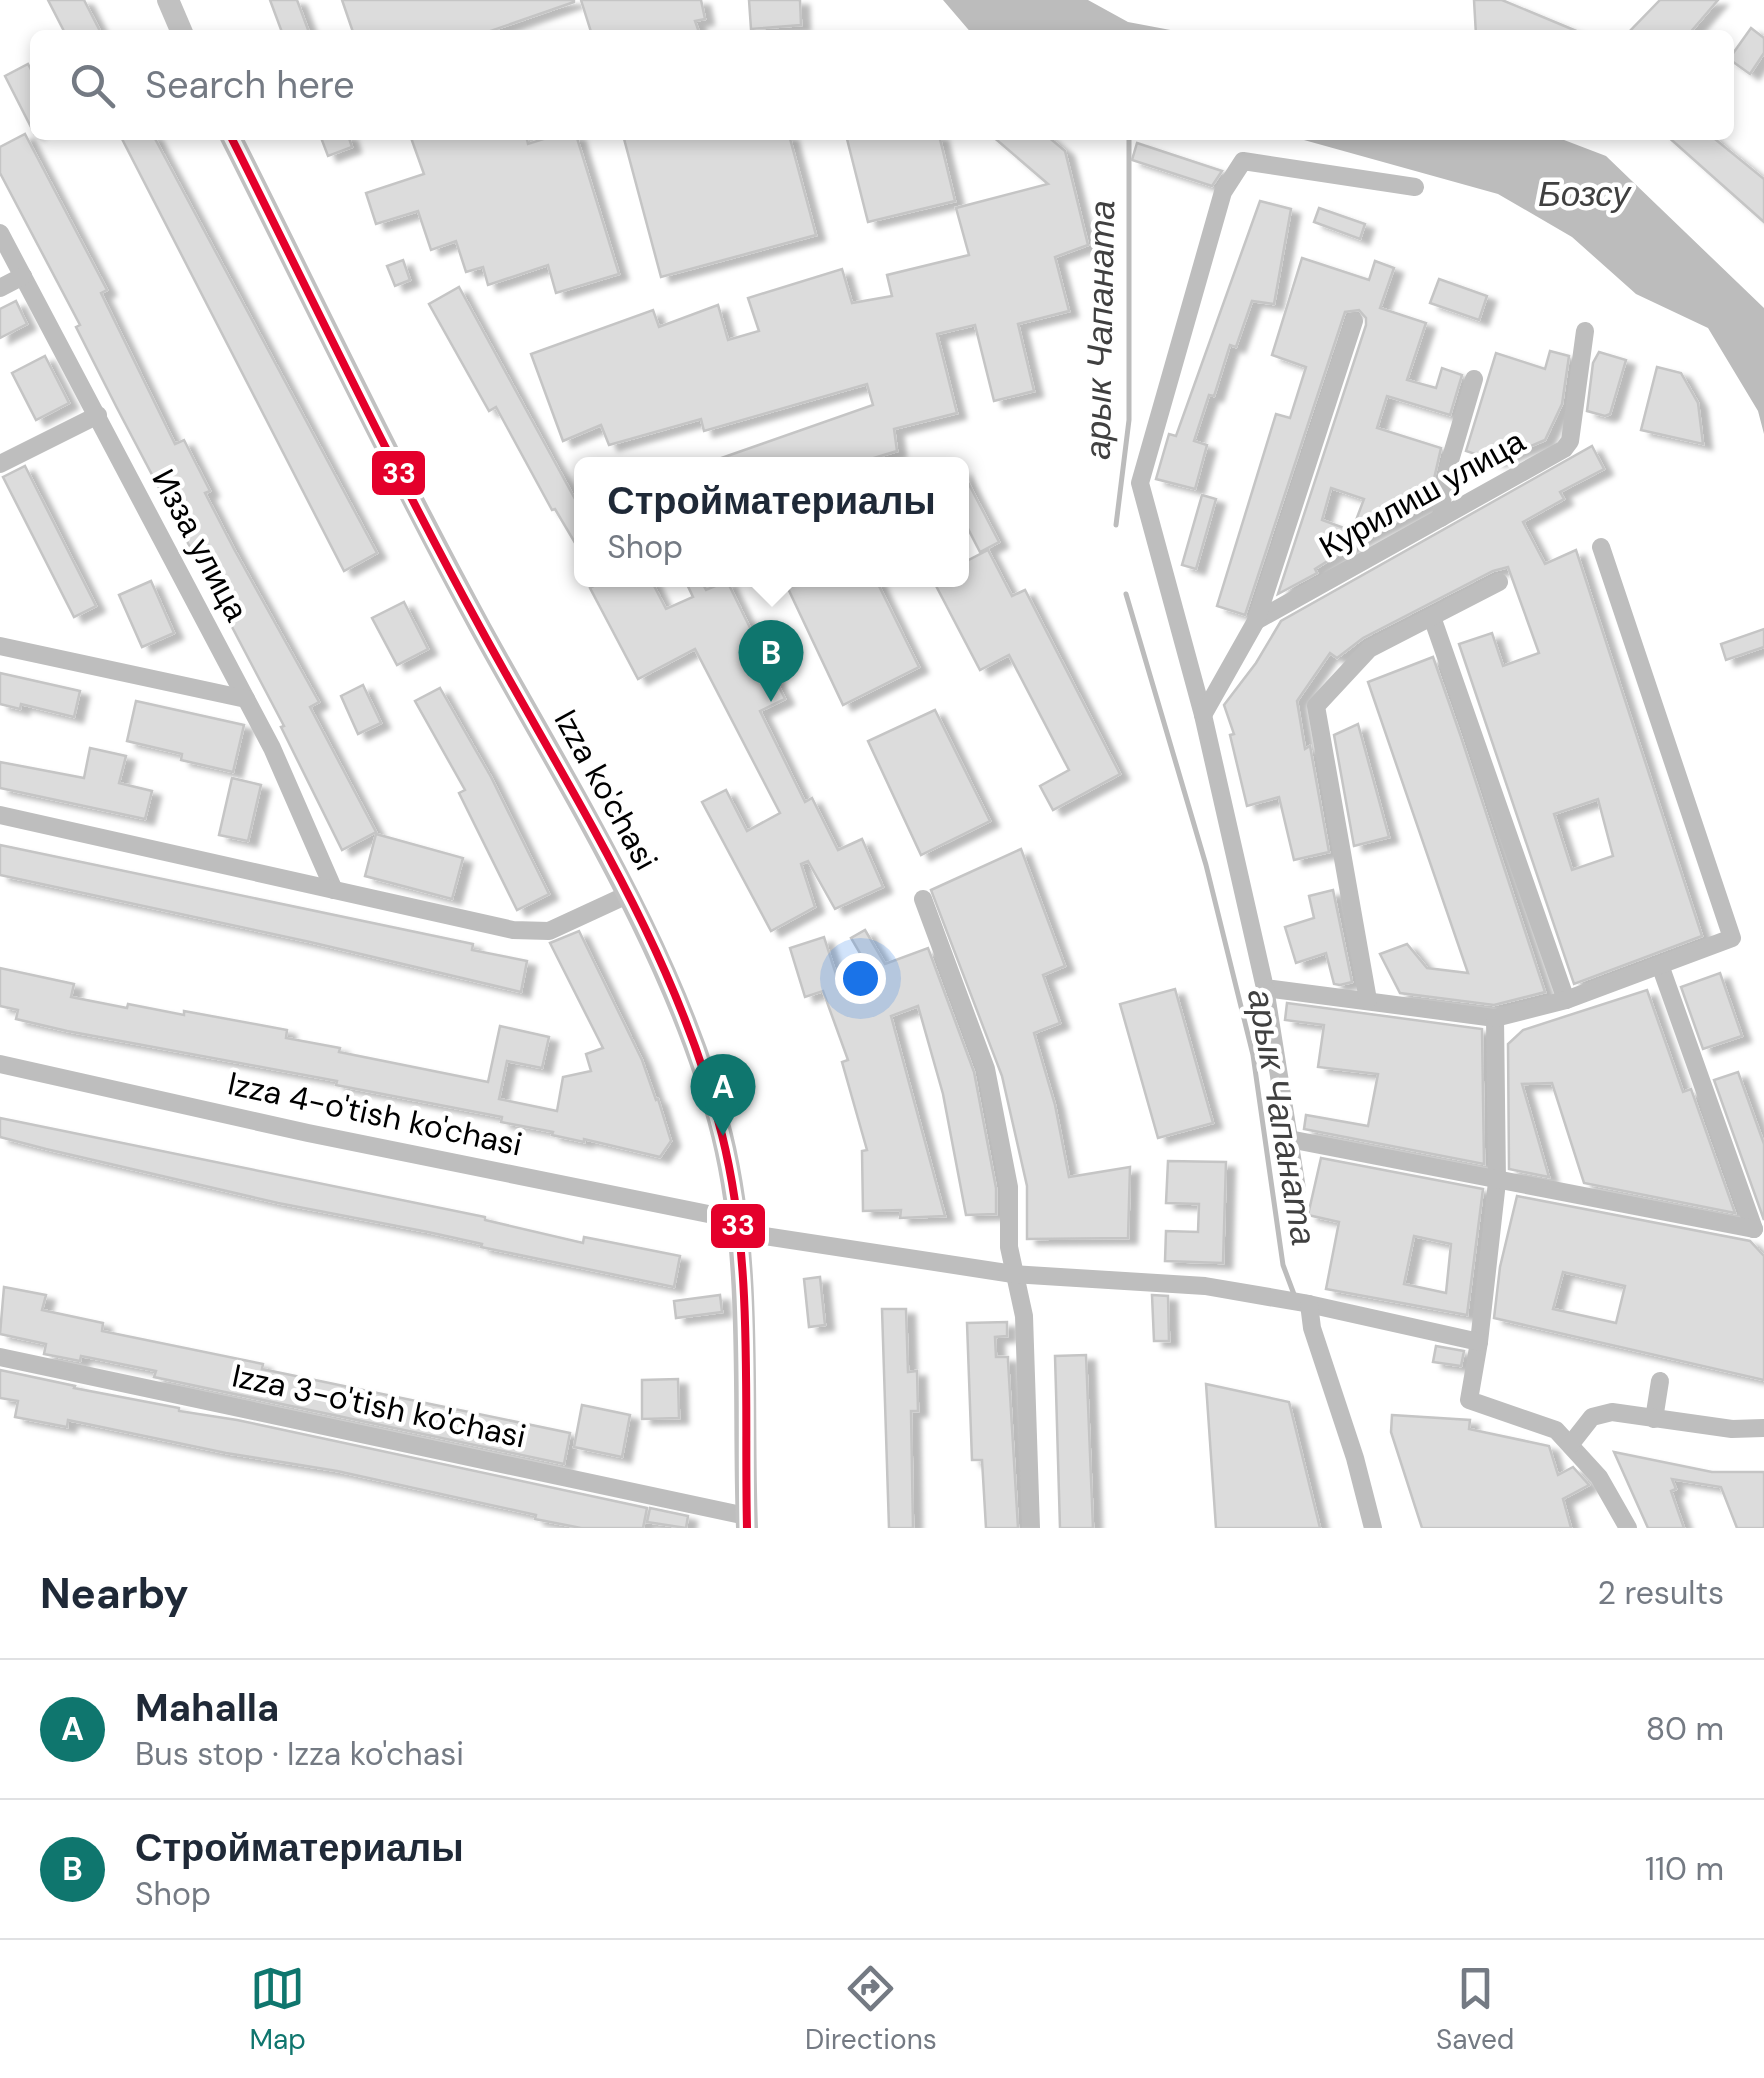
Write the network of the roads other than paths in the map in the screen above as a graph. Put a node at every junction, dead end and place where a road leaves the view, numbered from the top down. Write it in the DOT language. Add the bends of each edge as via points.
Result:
graph roads {
  1 [pos="168,0"];
  2 [pos="180,30"];
  3 [pos="233,140"];
  4 [pos="1415,187"];
  5 [pos="0,234"];
  6 [pos="24,276"];
  7 [pos="0,288"];
  8 [pos="1354,321"];
  9 [pos="1586,331"];
  10 [pos="1474,379"];
  11 [pos="98,415"];
  12 [pos="0,464"];
  13 [pos="1441,518"];
  14 [pos="1601,548"];
  15 [pos="1499,582"];
  16 [pos="1432,618"];
  17 [pos="1256,620"];
  18 [pos="0,646"];
  19 [pos="246,699"];
  20 [pos="1203,715"];
  21 [pos="0,815"];
  22 [pos="334,890"];
  23 [pos="626,895"];
  24 [pos="923,899"];
  25 [pos="1660,965"];
  26 [pos="1265,988"];
  27 [pos="1368,1000"];
  28 [pos="1566,1000"];
  29 [pos="1495,1018"];
  30 [pos="0,1064"];
  31 [pos="1289,1139"];
  32 [pos="1498,1182"];
  33 [pos="1297,1189"];
  34 [pos="738,1226"];
  35 [pos="1012,1274"];
  36 [pos="1306,1303"];
  37 [pos="1479,1342"];
  38 [pos="0,1357"];
  39 [pos="1660,1381"];
  40 [pos="1654,1418"];
  41 [pos="1764,1428"];
  42 [pos="1570,1445"];
  43 [pos="746,1522"];
  44 [pos="1031,1528"];
  45 [pos="1372,1528"];
  46 [pos="1628,1528"];
  1 -- 2 [label="main road"];
  3 -- 23 [label="main road, Izza ko'chasi" via="460,588"];
  4 -- 20 [label="street" via="1244,162 1224,192 1140,483"];
  5 -- 6 [label="street, Изза улица"];
  6 -- 7 [label="street"];
  6 -- 11 [label="street, Изза улица"];
  8 -- 17 [label="street, Курилиш улица"];
  9 -- 13 [label="street, Курилиш улица" via="1564,449"];
  10 -- 13 [label="street" via="1444,482"];
  11 -- 12 [label="street"];
  11 -- 19 [label="street, Изза улица"];
  13 -- 17 [label="street, Курилиш улица"];
  14 -- 25 [label="street" via="1732,938"];
  15 -- 16 [label="street"];
  16 -- 27 [label="street" via="1369,649 1316,706"];
  16 -- 28 [label="street"];
  17 -- 20 [label="street, Курилиш улица"];
  18 -- 19 [label="street"];
  19 -- 22 [label="street, Изза улица"];
  20 -- 26 [label="street"];
  21 -- 22 [label="street"];
  22 -- 23 [label="street" via="513,930 548,931"];
  23 -- 34 [label="main road, Izza ko'chasi" via="702,1066 723,1136"];
  24 -- 35 [label="street" via="986,1070 1010,1187"];
  25 -- 28 [label="street"];
  25 -- 32 [label="street" via="1754,1230"];
  26 -- 27 [label="street"];
  26 -- 31 [label="street"];
  27 -- 29 [label="street"];
  28 -- 29 [label="street"];
  29 -- 32 [label="street"];
  30 -- 34 [label="street, Izza 4-o'tish ko'chasi"];
  31 -- 32 [label="street"];
  31 -- 33 [label="street"];
  32 -- 37 [label="street"];
  34 -- 35 [label="street, Izza 4-o'tish ko'chasi"];
  34 -- 43 [label="main road, Izza ko'chasi"];
  35 -- 36 [label="street, Izza 4-o'tish ko'chasi" via="1205,1286"];
  35 -- 44 [label="street" via="1024,1316"];
  36 -- 37 [label="street, Izza 4-o'tish ko'chasi"];
  36 -- 45 [label="street"];
  37 -- 42 [label="street" via="1469,1400 1556,1430"];
  38 -- 43 [label="street, Izza 3-o'tish ko'chasi"];
  39 -- 40 [label="street"];
  40 -- 41 [label="street"];
  40 -- 42 [label="street" via="1612,1412 1592,1417"];
  42 -- 46 [label="street" via="1599,1477"];
}
